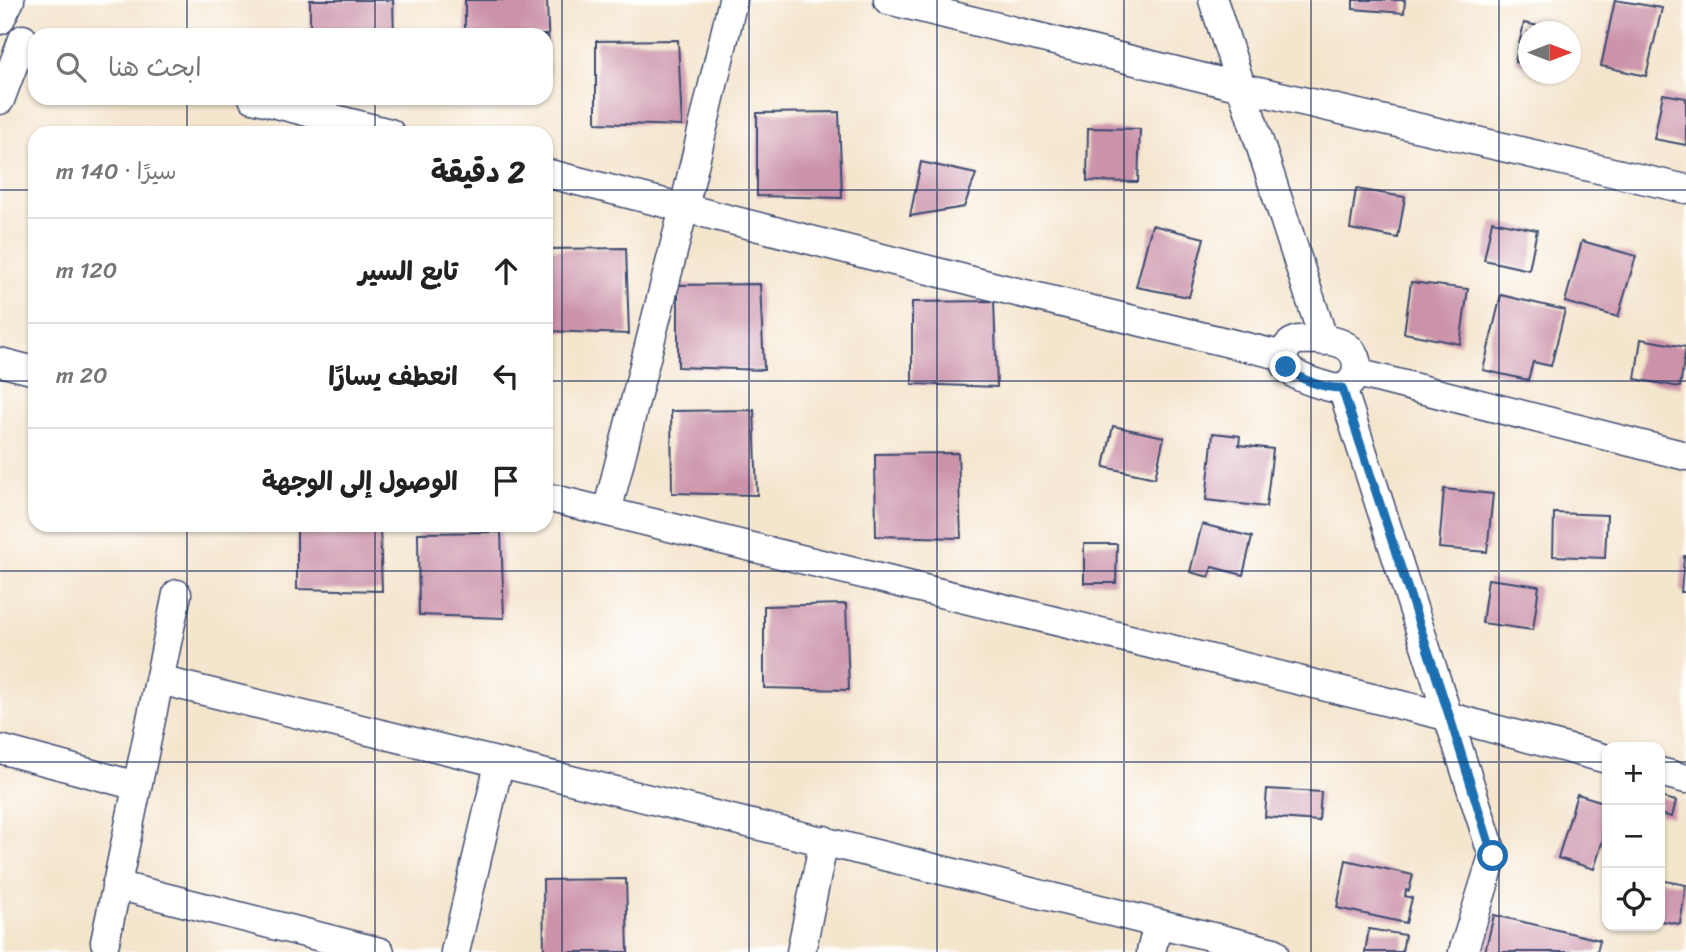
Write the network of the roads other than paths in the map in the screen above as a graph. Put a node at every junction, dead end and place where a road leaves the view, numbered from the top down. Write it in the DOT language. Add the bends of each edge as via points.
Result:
graph roads {
  1 [pos="10,0"];
  2 [pos="733,0"];
  3 [pos="888,0"];
  4 [pos="1213,0"];
  5 [pos="0,20"];
  6 [pos="19,38"];
  7 [pos="1241,87"];
  8 [pos="0,100"];
  9 [pos="280,105"];
  10 [pos="363,126"];
  11 [pos="553,175"];
  12 [pos="1686,189"];
  13 [pos="684,208"];
  14 [pos="1324,341"];
  15 [pos="1284,356"];
  16 [pos="0,362"];
  17 [pos="28,369"];
  18 [pos="1350,380"];
  19 [pos="1686,456"];
  20 [pos="553,499"];
  21 [pos="607,512"];
  22 [pos="177,594"];
  23 [pos="159,680"];
  24 [pos="1450,718"];
  25 [pos="0,749"];
  26 [pos="1602,758"];
  27 [pos="499,764"];
  28 [pos="1665,773"];
  29 [pos="1686,779"];
  30 [pos="137,786"];
  31 [pos="824,840"];
  32 [pos="116,885"];
  33 [pos="1158,923"];
  34 [pos="104,942"];
  35 [pos="380,952"];
  36 [pos="455,952"];
  37 [pos="802,952"];
  38 [pos="1151,952"];
  39 [pos="1274,952"];
  40 [pos="1463,952"];
  1 -- 5 [label="street"];
  2 -- 13 [label="street"];
  3 -- 7 [label="street"];
  4 -- 7 [label="street"];
  6 -- 8 [label="street"];
  7 -- 12 [label="street"];
  7 -- 14 [label="street"];
  9 -- 10 [label="street"];
  11 -- 13 [label="street"];
  13 -- 15 [label="street"];
  13 -- 21 [label="street"];
  14 -- 15 [label="street" via="1293,342"];
  14 -- 18 [label="street" via="1344,345 1357,358"];
  15 -- 18 [label="street" via="1290,372 1326,386"];
  16 -- 17 [label="street"];
  18 -- 19 [label="street"];
  18 -- 24 [label="street"];
  20 -- 21 [label="street"];
  21 -- 24 [label="street"];
  22 -- 23 [label="street"];
  23 -- 27 [label="street"];
  23 -- 30 [label="street"];
  24 -- 26 [label="street"];
  24 -- 40 [label="street" via="1493,856"];
  25 -- 30 [label="street"];
  27 -- 31 [label="street"];
  27 -- 36 [label="street"];
  28 -- 29 [label="street"];
  30 -- 32 [label="street"];
  31 -- 33 [label="street"];
  31 -- 37 [label="street"];
  32 -- 34 [label="street"];
  32 -- 35 [label="street"];
  33 -- 38 [label="street"];
  33 -- 39 [label="street"];
}
